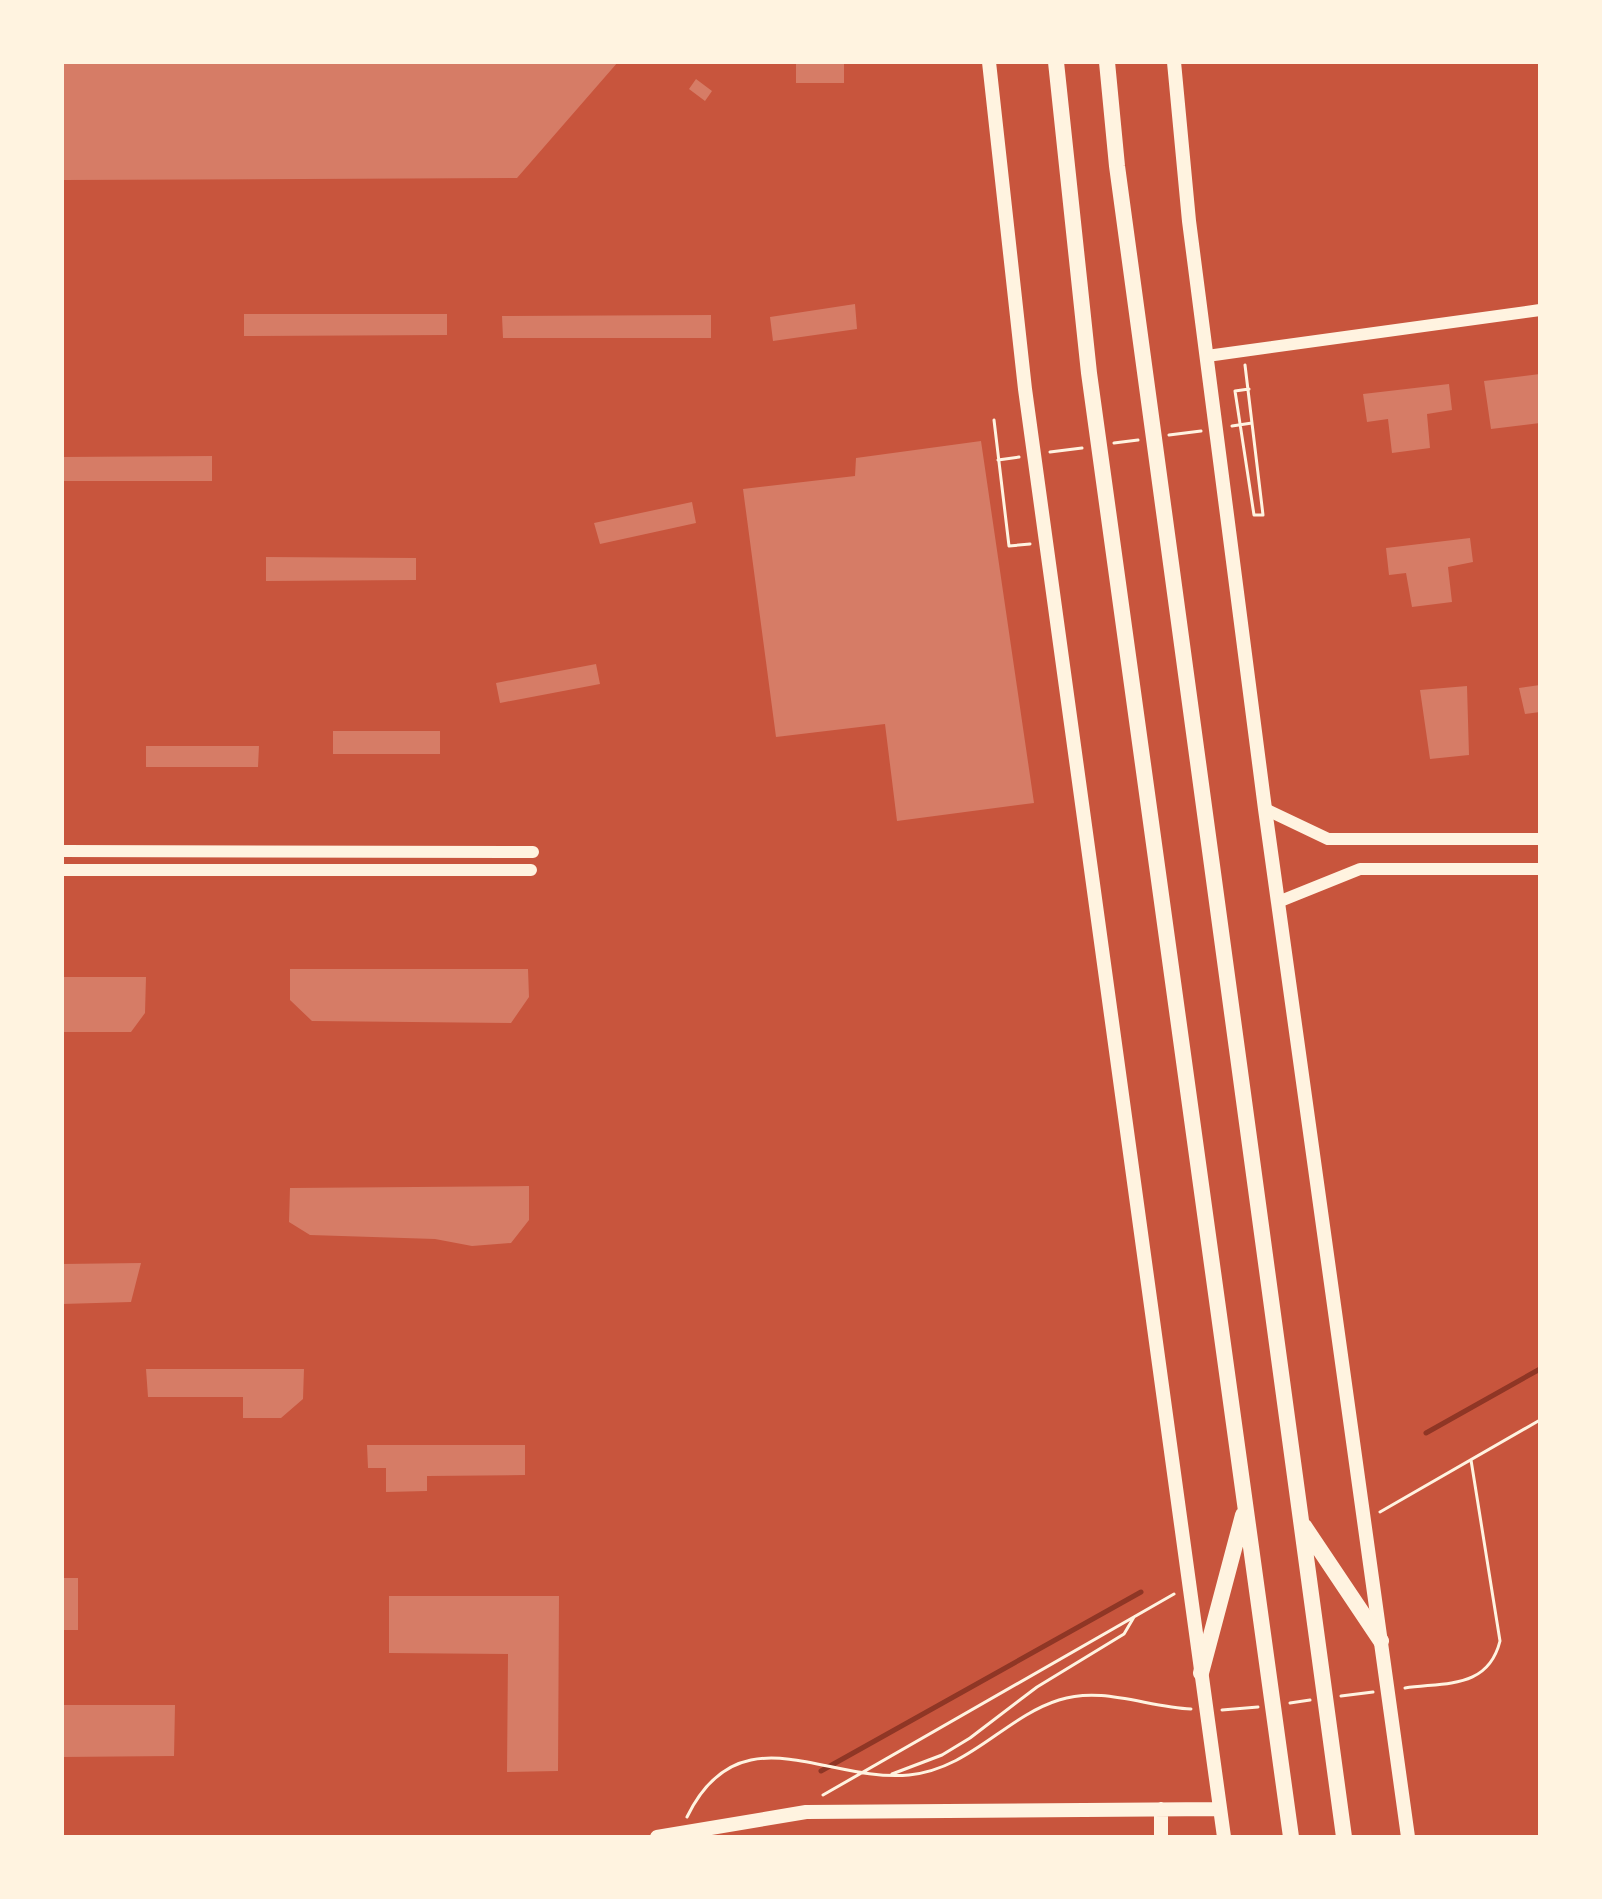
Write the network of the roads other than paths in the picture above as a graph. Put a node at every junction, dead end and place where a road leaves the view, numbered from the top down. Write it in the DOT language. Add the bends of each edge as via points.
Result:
graph roads {
  1 [pos="989,62"];
  2 [pos="1056,62"];
  3 [pos="1107,62"];
  4 [pos="1174,62"];
  5 [pos="1540,310"];
  6 [pos="1207,356"];
  7 [pos="1265,809"];
  8 [pos="1540,839"];
  9 [pos="62,851"];
  10 [pos="533,852"];
  11 [pos="1540,869"];
  12 [pos="62,870"];
  13 [pos="531,870"];
  14 [pos="1278,902"];
  15 [pos="1246,1506"];
  16 [pos="1301,1521"];
  17 [pos="1381,1641"];
  18 [pos="1201,1673"];
  19 [pos="1161,1809"];
  20 [pos="1220,1809"];
  21 [pos="657,1837"];
  22 [pos="1161,1837"];
  23 [pos="1224,1837"];
  24 [pos="1291,1837"];
  25 [pos="1344,1837"];
  26 [pos="1408,1837"];
  1 -- 18 [label="main road" via="1025,389"];
  2 -- 15 [label="highway" via="1089,373"];
  3 -- 16 [label="highway"];
  4 -- 6 [label="main road"];
  5 -- 6 [label="street"];
  6 -- 7 [label="main road"];
  7 -- 8 [label="street" via="1328,839"];
  7 -- 14 [label="main road"];
  9 -- 10 [label="street"];
  11 -- 14 [label="street" via="1360,869"];
  12 -- 13 [label="street"];
  14 -- 17 [label="main road"];
  15 -- 18 [label="highway"];
  15 -- 24 [label="highway"];
  16 -- 17 [label="highway"];
  16 -- 25 [label="highway"];
  17 -- 26 [label="main road"];
  18 -- 20 [label="main road"];
  19 -- 20 [label="main road"];
  19 -- 21 [label="main road" via="797,1813"];
  19 -- 22 [label="main road"];
  20 -- 23 [label="main road"];
}
